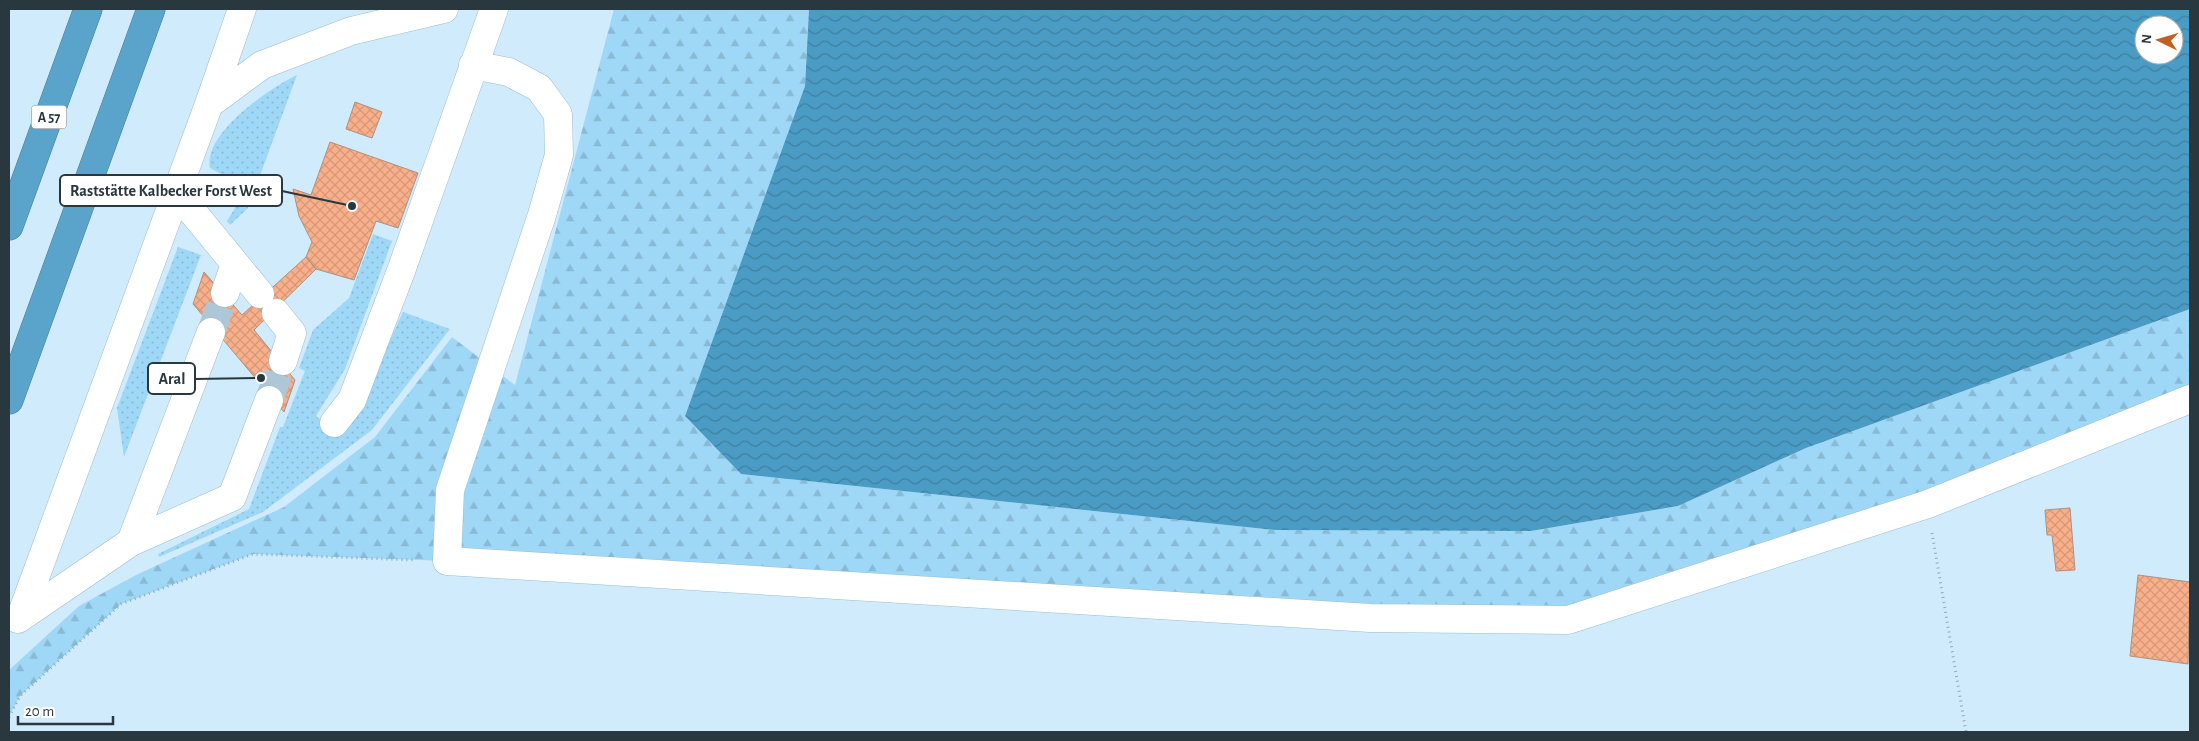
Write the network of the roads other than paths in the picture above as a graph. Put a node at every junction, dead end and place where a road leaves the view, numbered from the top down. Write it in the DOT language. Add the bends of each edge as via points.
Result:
graph roads {
  1 [pos="88,9"];
  2 [pos="151,9"];
  3 [pos="242,9"];
  4 [pos="444,9"];
  5 [pos="494,9"];
  6 [pos="355,20"];
  7 [pos="474,65"];
  8 [pos="209,104"];
  9 [pos="177,193"];
  10 [pos="9,226"];
  11 [pos="236,264"];
  12 [pos="225,293"];
  13 [pos="211,332"];
  14 [pos="283,361"];
  15 [pos="2190,399"];
  16 [pos="9,400"];
  17 [pos="268,400"];
  18 [pos="334,423"];
  19 [pos="131,542"];
  20 [pos="15,623"];
  1 -- 10 [label="highway, A 57"];
  2 -- 16 [label="highway"];
  3 -- 8 [label="lane"];
  4 -- 6 [label="lane"];
  5 -- 7 [label="lane"];
  6 -- 8 [label="lane" via="262,65"];
  7 -- 15 [label="lane" via="509,72 539,88 558,114 559,155 450,490 447,561 1370,618 1568,620 1928,504"];
  7 -- 18 [label="lane" via="352,400"];
  8 -- 9 [label="lane"];
  9 -- 11 [label="lane"];
  9 -- 20 [label="lane"];
  11 -- 12 [label="lane"];
  11 -- 14 [label="lane" via="292,333"];
  13 -- 19 [label="lane"];
  17 -- 19 [label="lane" via="232,498"];
  19 -- 20 [label="lane"];
}
